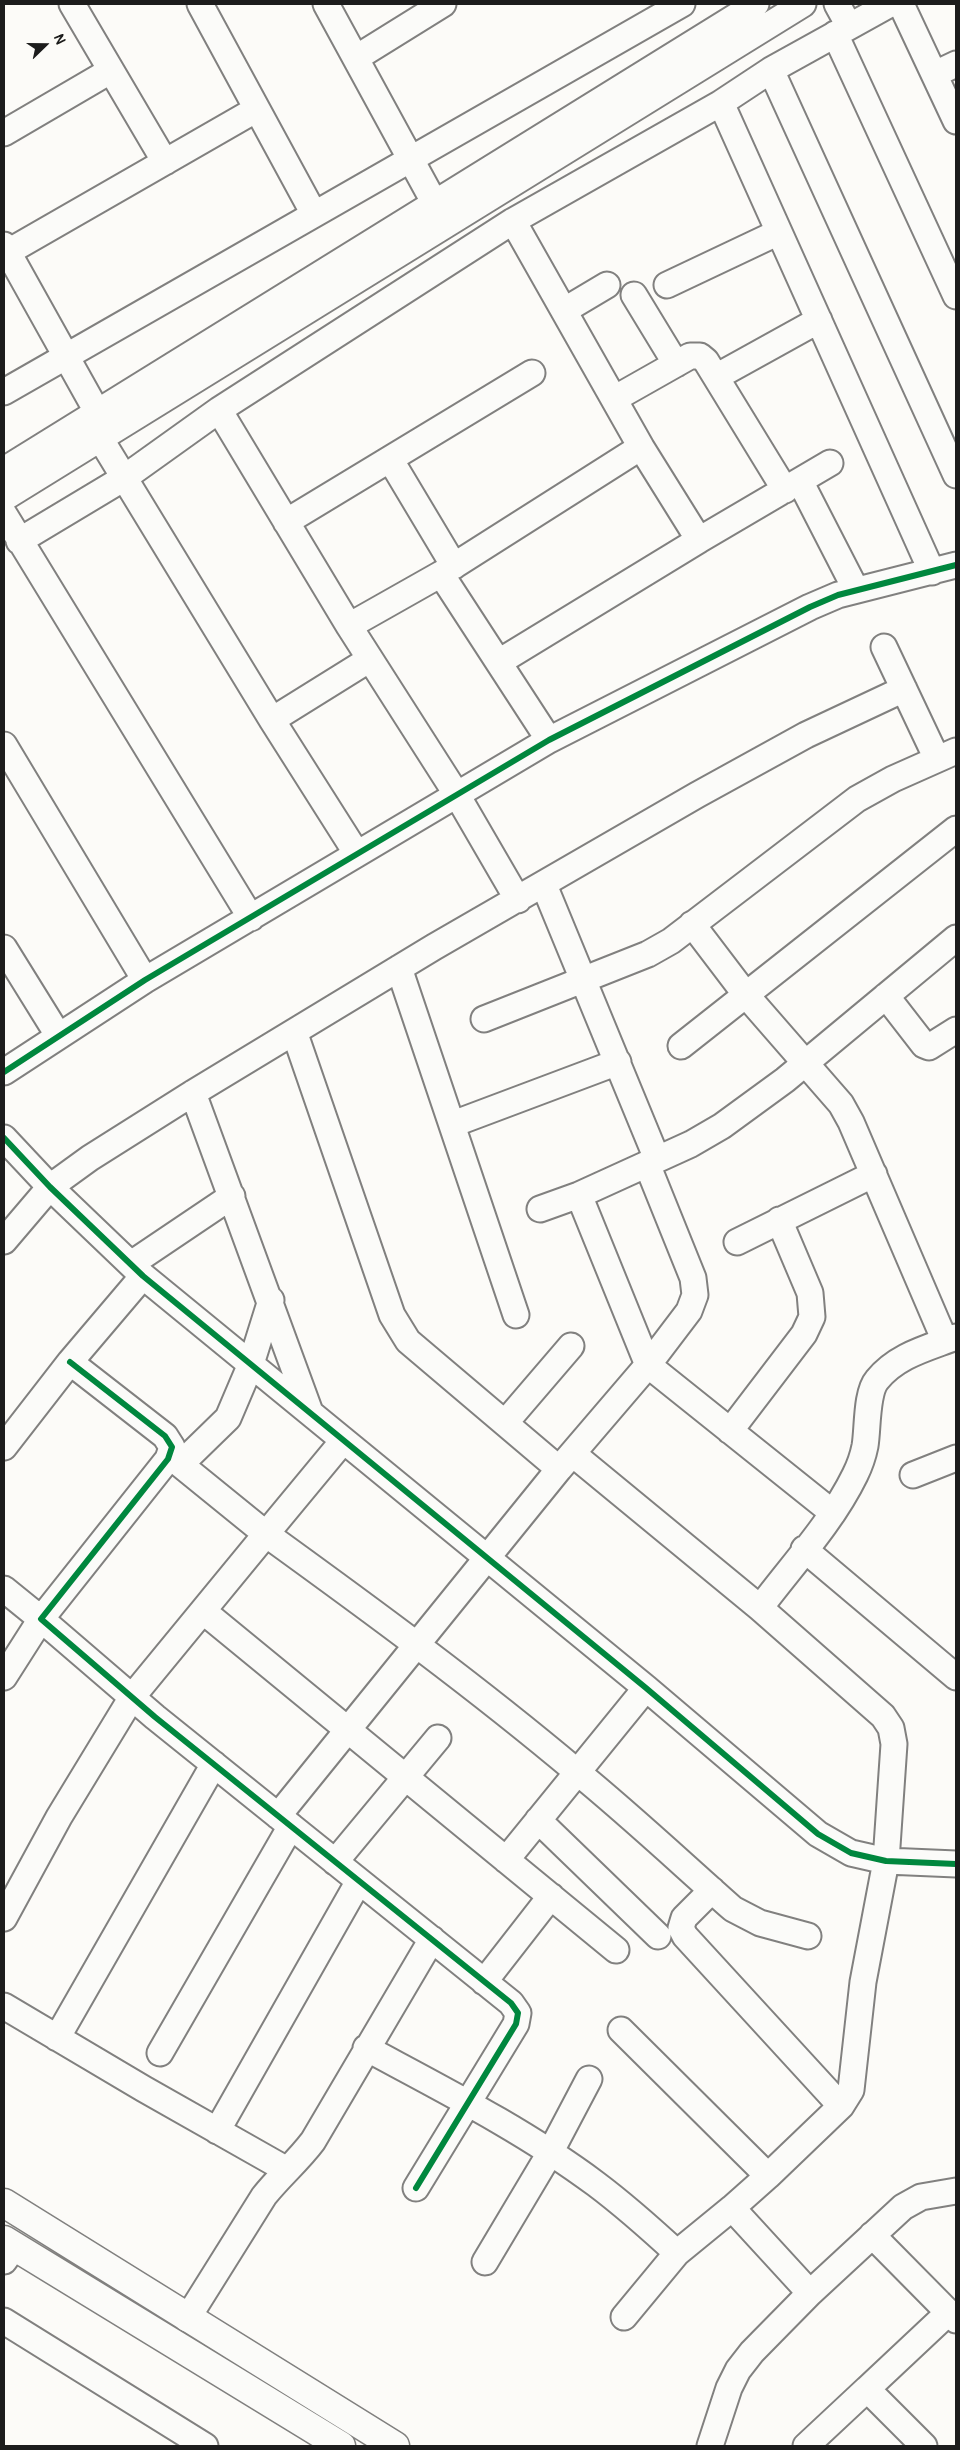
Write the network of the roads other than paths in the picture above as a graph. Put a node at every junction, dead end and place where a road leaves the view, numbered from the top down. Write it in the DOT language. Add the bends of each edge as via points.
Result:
graph roads {
  1 [pos="72,4"];
  2 [pos="200,4"];
  3 [pos="326,4"];
  4 [pos="443,4"];
  5 [pos="756,4"];
  6 [pos="803,4"];
  7 [pos="838,4"];
  8 [pos="890,4"];
  9 [pos="901,4"];
  10 [pos="668,8"];
  11 [pos="842,30"];
  12 [pos="684,49"];
  13 [pos="356,58"];
  14 [pos="946,69"];
  15 [pos="771,70"];
  16 [pos="110,72"];
  17 [pos="661,77"];
  18 [pos="721,103"];
  19 [pos="257,109"];
  20 [pos="956,121"];
  21 [pos="4,133"];
  22 [pos="411,160"];
  23 [pos="165,162"];
  24 [pos="434,202"];
  25 [pos="314,214"];
  26 [pos="513,221"];
  27 [pos="779,232"];
  28 [pos="6,248"];
  29 [pos="335,263"];
  30 [pos="348,285"];
  31 [pos="607,285"];
  32 [pos="667,285"];
  33 [pos="956,294"];
  34 [pos="634,295"];
  35 [pos="565,310"];
  36 [pos="819,320"];
  37 [pos="67,357"];
  38 [pos="676,364"];
  39 [pos="532,373"];
  40 [pos="716,377"];
  41 [pos="184,386"];
  42 [pos="4,392"];
  43 [pos="614,399"];
  44 [pos="96,411"];
  45 [pos="212,415"];
  46 [pos="104,435"];
  47 [pos="641,447"];
  48 [pos="390,459"];
  49 [pos="830,463"];
  50 [pos="4,470"];
  51 [pos="956,475"];
  52 [pos="124,478"];
  53 [pos="793,485"];
  54 [pos="4,498"];
  55 [pos="4,514"];
  56 [pos="286,522"];
  57 [pos="699,540"];
  58 [pos="19,541"];
  59 [pos="448,570"];
  60 [pos="948,572"];
  61 [pos="856,590"];
  62 [pos="349,626"];
  63 [pos="884,647"];
  64 [pos="370,659"];
  65 [pos="499,662"];
  66 [pos="904,689"];
  67 [pos="272,720"];
  68 [pos="549,740"];
  69 [pos="4,745"];
  70 [pos="946,755"];
  71 [pos="456,795"];
  72 [pos="956,829"];
  73 [pos="357,854"];
  74 [pos="544,885"];
  75 [pos="518,900"];
  76 [pos="251,918"];
  77 [pos="692,924"];
  78 [pos="956,938"];
  79 [pos="4,948"];
  80 [pos="399,968"];
  81 [pos="145,980"];
  82 [pos="584,981"];
  83 [pos="746,995"];
  84 [pos="886,996"];
  85 [pos="484,1019"];
  86 [pos="956,1030"];
  87 [pos="294,1034"];
  88 [pos="58,1035"];
  89 [pos="681,1046"];
  90 [pos="618,1062"];
  91 [pos="805,1064"];
  92 [pos="4,1072"];
  93 [pos="194,1093"];
  94 [pos="453,1124"];
  95 [pos="4,1138"];
  96 [pos="652,1161"];
  97 [pos="874,1174"];
  98 [pos="50,1187"];
  99 [pos="579,1195"];
  100 [pos="232,1196"];
  101 [pos="540,1209"];
  102 [pos="780,1220"];
  103 [pos="4,1241"];
  104 [pos="737,1242"];
  105 [pos="137,1270"];
  106 [pos="270,1300"];
  107 [pos="516,1315"];
  108 [pos="950,1339"];
  109 [pos="571,1346"];
  110 [pos="70,1362"];
  111 [pos="250,1364"];
  112 [pos="648,1365"];
  113 [pos="310,1412"];
  114 [pos="505,1423"];
  115 [pos="730,1431"];
  116 [pos="343,1441"];
  117 [pos="4,1446"];
  118 [pos="956,1458"];
  119 [pos="566,1461"];
  120 [pos="913,1475"];
  121 [pos="833,1513"];
  122 [pos="266,1534"];
  123 [pos="804,1550"];
  124 [pos="486,1558"];
  125 [pos="4,1589"];
  126 [pos="760,1608"];
  127 [pos="204,1611"];
  128 [pos="41,1619"];
  129 [pos="416,1643"];
  130 [pos="4,1677"];
  131 [pos="956,1677"];
  132 [pos="646,1688"];
  133 [pos="132,1697"];
  134 [pos="348,1729"];
  135 [pos="438,1738"];
  136 [pos="214,1764"];
  137 [pos="577,1771"];
  138 [pos="405,1777"];
  139 [pos="538,1820"];
  140 [pos="284,1821"];
  141 [pos="506,1860"];
  142 [pos="886,1861"];
  143 [pos="336,1862"];
  144 [pos="956,1864"];
  145 [pos="359,1881"];
  146 [pos="712,1890"];
  147 [pos="551,1896"];
  148 [pos="4,1918"];
  149 [pos="658,1936"];
  150 [pos="808,1936"];
  151 [pos="432,1940"];
  152 [pos="616,1950"];
  153 [pos="484,1982"];
  154 [pos="4,2006"];
  155 [pos="621,2030"];
  156 [pos="57,2038"];
  157 [pos="366,2048"];
  158 [pos="160,2053"];
  159 [pos="589,2079"];
  160 [pos="467,2103"];
  161 [pos="841,2106"];
  162 [pos="217,2131"];
  163 [pos="550,2153"];
  164 [pos="287,2170"];
  165 [pos="768,2176"];
  166 [pos="416,2188"];
  167 [pos="956,2191"];
  168 [pos="4,2203"];
  169 [pos="732,2208"];
  170 [pos="872,2235"];
  171 [pos="7,2249"];
  172 [pos="677,2253"];
  173 [pos="485,2262"];
  174 [pos="810,2293"];
  175 [pos="952,2316"];
  176 [pos="624,2317"];
  177 [pos="187,2319"];
  178 [pos="4,2321"];
  179 [pos="866,2389"];
  180 [pos="205,2446"];
  181 [pos="340,2446"];
  182 [pos="395,2446"];
  183 [pos="710,2446"];
  184 [pos="806,2446"];
  185 [pos="924,2446"];
  1 -- 16 [label="street"];
  2 -- 19 [label="street"];
  3 -- 13 [label="street"];
  4 -- 13 [label="street"];
  5 -- 12 [label="street"];
  6 -- 17 [label="street"];
  7 -- 11 [label="street"];
  8 -- 11 [label="street"];
  9 -- 14 [label="street"];
  10 -- 12 [label="street"];
  10 -- 22 [label="street"];
  11 -- 15 [label="street"];
  11 -- 33 [label="street"];
  12 -- 17 [label="street"];
  13 -- 22 [label="street"];
  14 -- 20 [label="street"];
  15 -- 18 [label="street"];
  15 -- 51 [label="street"];
  16 -- 21 [label="street"];
  16 -- 23 [label="street"];
  17 -- 24 [label="street"];
  17 -- 30 [label="street"];
  18 -- 26 [label="street"];
  18 -- 27 [label="street"];
  19 -- 23 [label="street"];
  19 -- 25 [label="street"];
  22 -- 24 [label="street"];
  22 -- 25 [label="street"];
  23 -- 28 [label="street"];
  24 -- 29 [label="street"];
  25 -- 37 [label="street"];
  26 -- 35 [label="street"];
  26 -- 45 [label="street"];
  27 -- 32 [label="street"];
  27 -- 36 [label="street"];
  28 -- 37 [label="street"];
  29 -- 30 [label="street"];
  29 -- 44 [label="street"];
  30 -- 41 [label="street"];
  31 -- 35 [label="street"];
  34 -- 38 [label="street"];
  35 -- 43 [label="street"];
  36 -- 40 [label="street"];
  36 -- 60 [label="street"];
  37 -- 42 [label="street"];
  37 -- 44 [label="street"];
  38 -- 40 [label="street" via="690,356 700,356"];
  38 -- 43 [label="street"];
  39 -- 48 [label="street"];
  40 -- 53 [label="street"];
  41 -- 45 [label="street"];
  41 -- 46 [label="street"];
  43 -- 47 [label="street"];
  44 -- 46 [label="street"];
  44 -- 50 [label="street"];
  45 -- 52 [label="street"];
  45 -- 56 [label="street"];
  46 -- 52 [label="street"];
  46 -- 54 [label="street"];
  47 -- 57 [label="street"];
  47 -- 59 [label="street"];
  48 -- 56 [label="street"];
  48 -- 59 [label="street"];
  49 -- 53 [label="street"];
  52 -- 58 [label="street"];
  52 -- 67 [label="street"];
  53 -- 57 [label="street"];
  53 -- 61 [label="street"];
  55 -- 58 [label="street"];
  56 -- 62 [label="street"];
  57 -- 65 [label="street"];
  58 -- 76 [label="street"];
  59 -- 62 [label="street"];
  59 -- 65 [label="street"];
  60 -- 61 [label="street"];
  61 -- 68 [label="street" via="810,607"];
  62 -- 64 [label="street"];
  63 -- 66 [label="street"];
  64 -- 67 [label="street"];
  64 -- 71 [label="street"];
  65 -- 68 [label="street"];
  66 -- 70 [label="street"];
  66 -- 74 [label="street" via="806,735"];
  67 -- 73 [label="street"];
  68 -- 71 [label="street"];
  69 -- 81 [label="street"];
  70 -- 77 [label="street" via="857,799"];
  71 -- 73 [label="street"];
  71 -- 75 [label="street"];
  72 -- 83 [label="street"];
  73 -- 76 [label="street"];
  74 -- 75 [label="street"];
  74 -- 82 [label="street"];
  75 -- 80 [label="street"];
  76 -- 81 [label="street"];
  77 -- 82 [label="street" via="648,954"];
  77 -- 83 [label="street"];
  78 -- 84 [label="street"];
  79 -- 88 [label="street"];
  80 -- 87 [label="street"];
  80 -- 94 [label="street"];
  81 -- 88 [label="street"];
  82 -- 85 [label="street"];
  82 -- 90 [label="street"];
  83 -- 89 [label="street"];
  83 -- 91 [label="street"];
  84 -- 86 [label="street" via="924,1045 930,1048"];
  84 -- 91 [label="street"];
  87 -- 93 [label="street"];
  87 -- 114 [label="street" via="392,1315 408,1341"];
  88 -- 92 [label="street"];
  90 -- 94 [label="street"];
  90 -- 96 [label="street"];
  91 -- 96 [label="street" via="722,1126"];
  91 -- 97 [label="street" via="841,1104"];
  93 -- 98 [label="street"];
  93 -- 100 [label="street"];
  94 -- 107 [label="street"];
  95 -- 98 [label="street"];
  96 -- 99 [label="street"];
  96 -- 112 [label="street" via="693,1278 695,1295 689,1311"];
  97 -- 102 [label="street"];
  97 -- 108 [label="street"];
  98 -- 103 [label="street"];
  98 -- 105 [label="street"];
  99 -- 101 [label="street"];
  99 -- 112 [label="street"];
  100 -- 105 [label="street"];
  100 -- 106 [label="street"];
  102 -- 104 [label="street"];
  102 -- 115 [label="street" via="810,1293 812,1317 804,1334"];
  105 -- 110 [label="street"];
  105 -- 111 [label="street"];
  106 -- 111 [label="street"];
  106 -- 113 [label="street"];
  108 -- 121 [label="street" via="914,1352 890,1366 875,1382 864,1448 855,1474"];
  109 -- 114 [label="street"];
  110 -- 117 [label="street"];
  110 -- 128 [label="street" via="165,1436 172,1447 168,1459"];
  111 -- 113 [label="street"];
  111 -- 122 [label="street" via="228,1418 186,1460"];
  112 -- 115 [label="street"];
  112 -- 119 [label="street"];
  113 -- 116 [label="street"];
  114 -- 119 [label="street"];
  115 -- 121 [label="street"];
  116 -- 122 [label="street"];
  116 -- 124 [label="street"];
  118 -- 120 [label="street"];
  119 -- 124 [label="street"];
  119 -- 126 [label="street"];
  121 -- 123 [label="street"];
  122 -- 127 [label="street"];
  122 -- 129 [label="street"];
  123 -- 126 [label="street"];
  123 -- 131 [label="street"];
  124 -- 129 [label="street"];
  124 -- 132 [label="street"];
  125 -- 128 [label="street"];
  126 -- 142 [label="street" via="883,1716 891,1728 894,1744"];
  127 -- 133 [label="street"];
  127 -- 134 [label="street"];
  128 -- 130 [label="street"];
  128 -- 133 [label="street"];
  129 -- 134 [label="street"];
  129 -- 137 [label="street"];
  132 -- 137 [label="street"];
  132 -- 142 [label="street" via="818,1834 851,1853"];
  133 -- 136 [label="street"];
  133 -- 148 [label="street" via="59,1817"];
  134 -- 138 [label="street"];
  134 -- 140 [label="street"];
  135 -- 138 [label="street"];
  136 -- 140 [label="street"];
  136 -- 156 [label="street"];
  137 -- 139 [label="street"];
  137 -- 146 [label="street"];
  138 -- 141 [label="street"];
  138 -- 143 [label="street"];
  139 -- 141 [label="street"];
  139 -- 149 [label="street"];
  140 -- 143 [label="street"];
  140 -- 158 [label="street"];
  141 -- 147 [label="street"];
  142 -- 144 [label="street"];
  142 -- 161 [label="street" via="863,1982 854,2074"];
  143 -- 145 [label="street"];
  145 -- 151 [label="street"];
  145 -- 162 [label="street"];
  146 -- 150 [label="street" via="747,1918"];
  146 -- 161 [label="street" via="684,1918 681,1928 684,1936"];
  147 -- 152 [label="street"];
  147 -- 153 [label="street"];
  151 -- 153 [label="street"];
  151 -- 157 [label="street"];
  153 -- 160 [label="street" via="511,2003 518,2013 516,2024"];
  154 -- 156 [label="street"];
  155 -- 165 [label="street"];
  156 -- 162 [label="street"];
  157 -- 160 [label="street"];
  157 -- 164 [label="street" via="313,2141"];
  159 -- 163 [label="street"];
  160 -- 163 [label="street"];
  160 -- 166 [label="street"];
  161 -- 165 [label="street"];
  162 -- 164 [label="street"];
  163 -- 172 [label="street" via="595,2184"];
  163 -- 173 [label="street"];
  164 -- 177 [label="street" via="264,2196"];
  165 -- 169 [label="street"];
  167 -- 170 [label="street" via="920,2197 903,2207"];
  168 -- 177 [label="main road"];
  169 -- 172 [label="street"];
  169 -- 174 [label="street"];
  170 -- 174 [label="street"];
  170 -- 175 [label="street"];
  171 -- 181 [label="main road"];
  172 -- 176 [label="street"];
  174 -- 183 [label="street" via="738,2370"];
  175 -- 179 [label="street"];
  177 -- 182 [label="main road"];
  178 -- 180 [label="street"];
  179 -- 184 [label="street"];
  179 -- 185 [label="street"];
}
